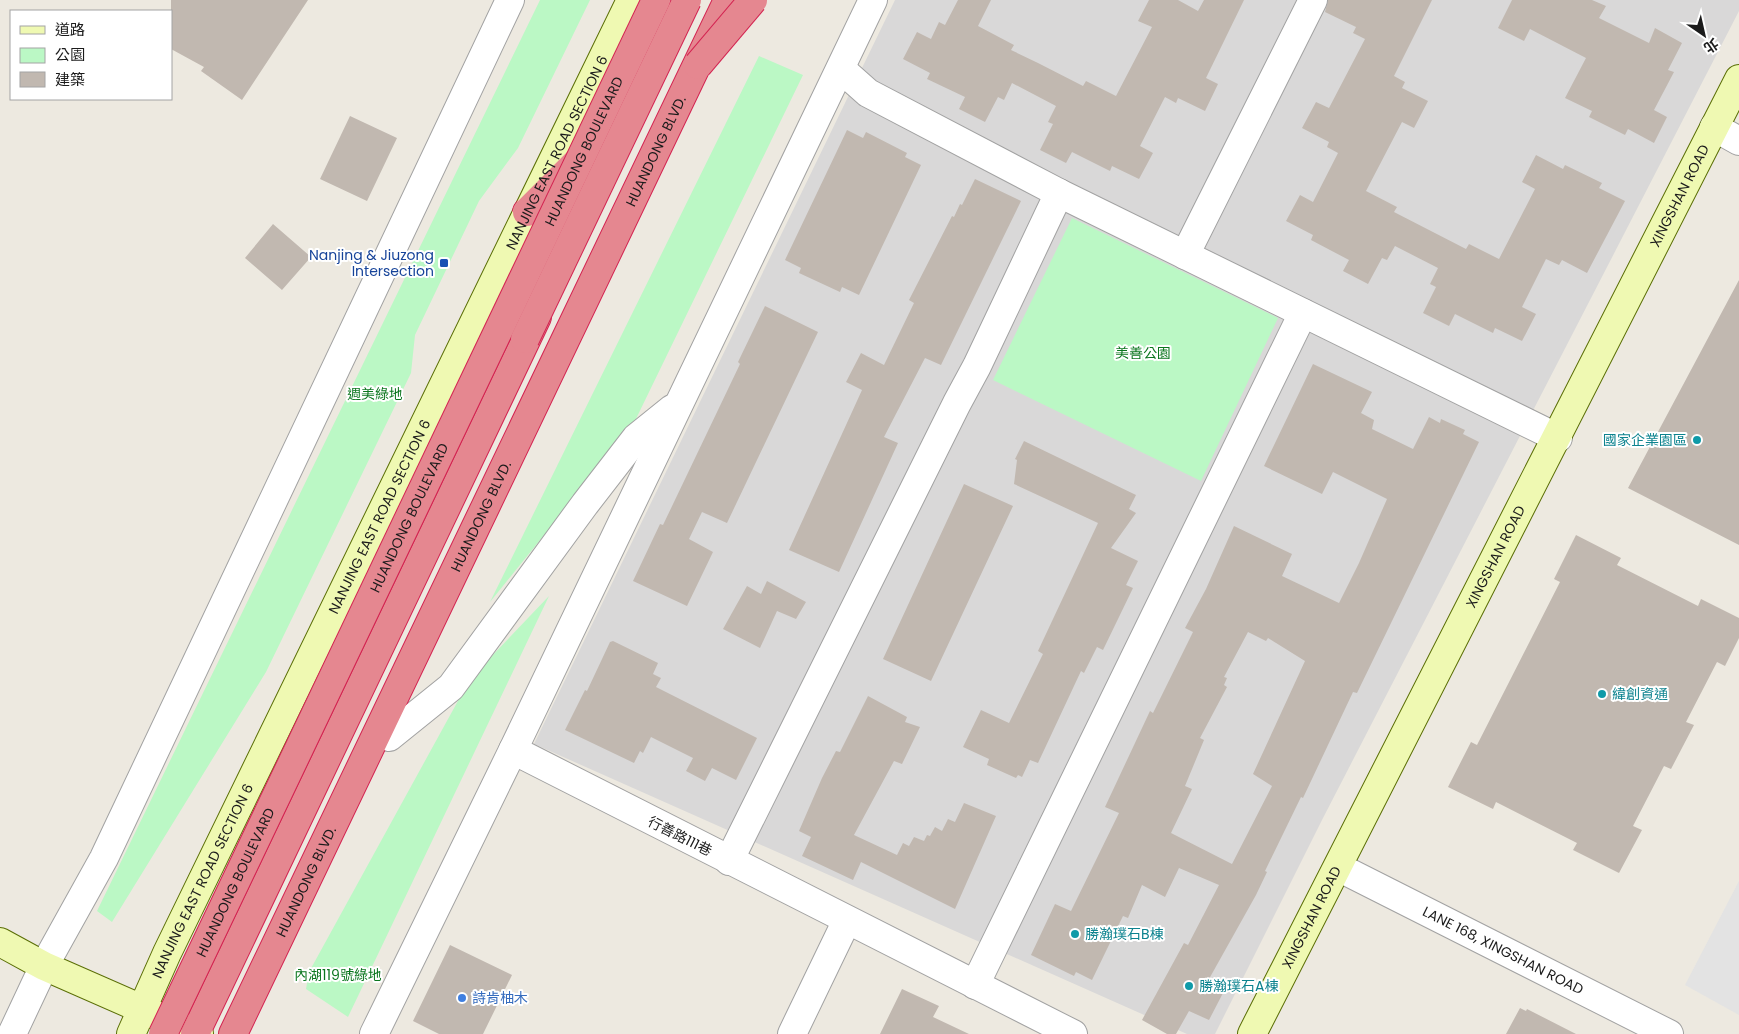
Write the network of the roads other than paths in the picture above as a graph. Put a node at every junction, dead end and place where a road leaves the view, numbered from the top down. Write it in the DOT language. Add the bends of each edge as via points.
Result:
graph roads {
  1 [pos="510,0"];
  2 [pos="631,0"];
  3 [pos="656,0"];
  4 [pos="688,0"];
  5 [pos="728,0"];
  6 [pos="743,0"];
  7 [pos="753,0"];
  8 [pos="873,0"];
  9 [pos="1313,0"];
  10 [pos="698,65"];
  11 [pos="841,69"];
  12 [pos="1739,80"];
  13 [pos="642,97"];
  14 [pos="1714,127"];
  15 [pos="1739,141"];
  16 [pos="1059,193"];
  17 [pos="527,212"];
  18 [pos="1185,255"];
  19 [pos="1303,313"];
  20 [pos="679,404"];
  21 [pos="1558,438"];
  22 [pos="448,440"];
  23 [pos="389,737"];
  24 [pos="513,750"];
  25 [pos="729,861"];
  26 [pos="1338,866"];
  27 [pos="847,920"];
  28 [pos="0,942"];
  29 [pos="44,966"];
  30 [pos="976,985"];
  31 [pos="142,1009"];
  32 [pos="12,1034"];
  33 [pos="130,1034"];
  34 [pos="163,1034"];
  35 [pos="197,1034"];
  36 [pos="233,1034"];
  37 [pos="246,1034"];
  38 [pos="374,1034"];
  39 [pos="792,1034"];
  40 [pos="1073,1034"];
  41 [pos="1252,1034"];
  42 [pos="1669,1034"];
  1 -- 29 [label="street" via="112,840"];
  2 -- 17 [label="main road, NANJING EAST ROAD SECTION 6"];
  3 -- 22 [label="highway, HUANDONG BOULEVARD, bridge"];
  4 -- 13 [label="highway"];
  4 -- 22 [label="highway, bridge" via="525,339"];
  5 -- 10 [label="highway, HUANDONG BLVD., bridge"];
  6 -- 23 [label="main road"];
  7 -- 10 [label="highway, bridge"];
  8 -- 11 [label="street"];
  9 -- 18 [label="street"];
  10 -- 36 [label="highway, HUANDONG BLVD."];
  11 -- 16 [label="street" via="868,93"];
  11 -- 20 [label="street"];
  12 -- 14 [label="main road, XINGSHAN ROAD"];
  13 -- 17 [label="highway"];
  13 -- 35 [label="highway"];
  14 -- 15 [label="street"];
  14 -- 21 [label="main road, XINGSHAN ROAD"];
  16 -- 18 [label="street"];
  16 -- 25 [label="street" via="977,366"];
  17 -- 31 [label="main road, NANJING EAST ROAD SECTION 6"];
  18 -- 19 [label="street"];
  19 -- 21 [label="street"];
  19 -- 30 [label="street"];
  20 -- 23 [label="street" via="636,438 451,687"];
  20 -- 24 [label="street"];
  21 -- 26 [label="main road, XINGSHAN ROAD"];
  22 -- 34 [label="highway, HUANDONG BOULEVARD, bridge"];
  23 -- 37 [label="main road"];
  24 -- 25 [label="street, 行善路111巷"];
  24 -- 38 [label="street"];
  25 -- 27 [label="street, 行善路111巷"];
  26 -- 41 [label="main road, XINGSHAN ROAD"];
  26 -- 42 [label="street, LANE 168, XINGSHAN ROAD"];
  27 -- 30 [label="street, 行善路111巷"];
  27 -- 39 [label="street"];
  28 -- 29 [label="main road"];
  29 -- 31 [label="main road"];
  29 -- 32 [label="street"];
  30 -- 40 [label="street, 行善路111巷"];
  31 -- 33 [label="main road, NANJING EAST ROAD SECTION 6"];
  31 -- 35 [label="main road"];
}
